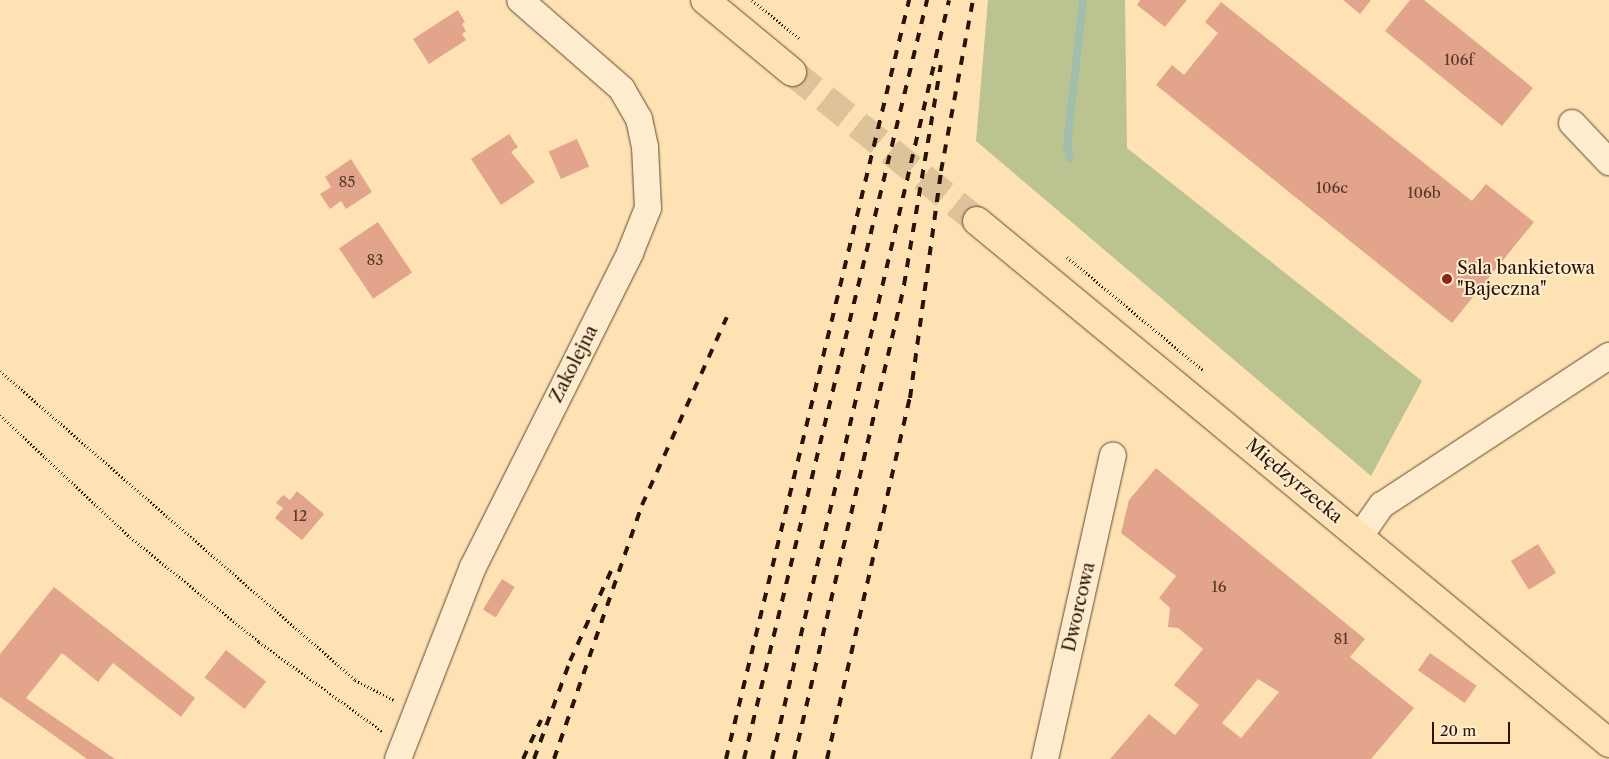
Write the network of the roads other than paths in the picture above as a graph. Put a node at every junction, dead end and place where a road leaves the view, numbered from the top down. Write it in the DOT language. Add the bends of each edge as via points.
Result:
graph roads {
  1 [pos="520,0"];
  2 [pos="705,0"];
  3 [pos="792,72"];
  4 [pos="1572,123"];
  5 [pos="1609,162"];
  6 [pos="977,221"];
  7 [pos="1609,356"];
  8 [pos="1113,456"];
  9 [pos="1360,536"];
  10 [pos="1609,743"];
  11 [pos="400,752"];
  12 [pos="1045,759"];
  1 -- 11 [label="street, Zakolejna" via="622,89 639,119 645,147 648,208 630,254 473,567"];
  2 -- 3 [label="main road"];
  4 -- 5 [label="street"];
  6 -- 9 [label="main road, Międzyrzecka"];
  7 -- 9 [label="street" via="1382,505"];
  8 -- 12 [label="street, Dworcowa"];
  9 -- 10 [label="main road, Międzyrzecka"];
}
